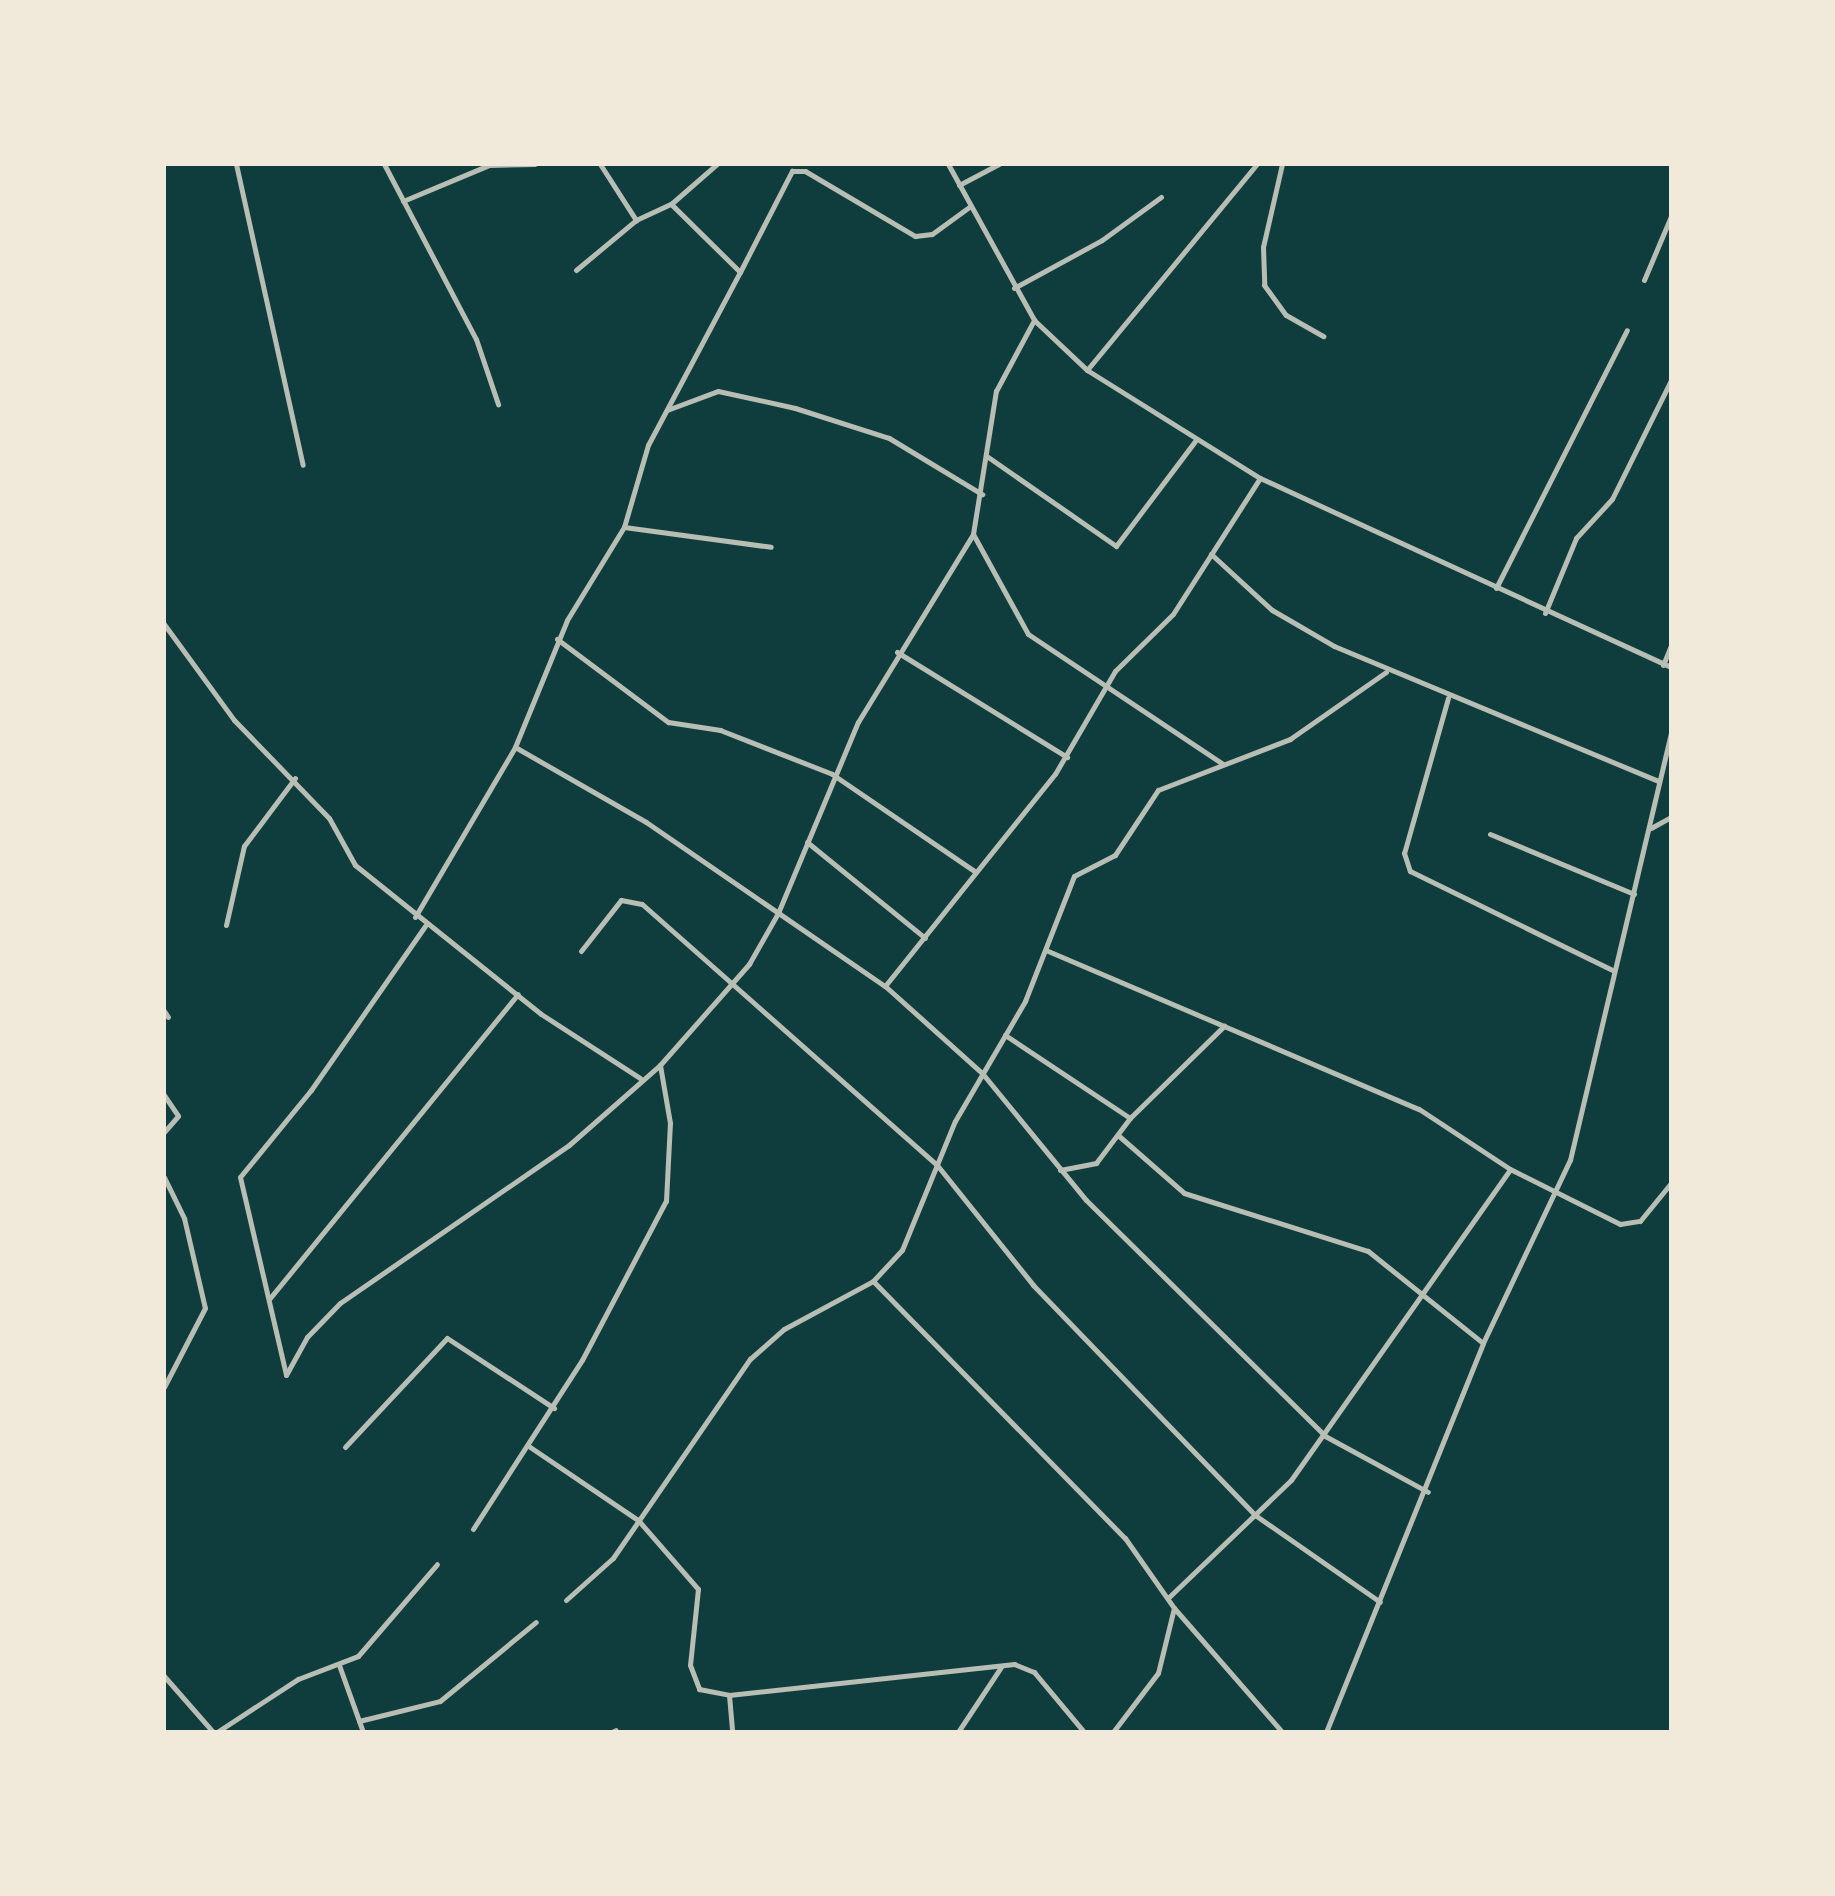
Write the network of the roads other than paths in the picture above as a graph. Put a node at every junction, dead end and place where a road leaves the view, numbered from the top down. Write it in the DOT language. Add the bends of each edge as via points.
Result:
graph roads {
  1 [pos="236,164"];
  2 [pos="384,164"];
  3 [pos="535,164"];
  4 [pos="600,164"];
  5 [pos="717,164"];
  6 [pos="948,164"];
  7 [pos="999,164"];
  8 [pos="1257,164"];
  9 [pos="1282,164"];
  10 [pos="959,185"];
  11 [pos="1161,197"];
  12 [pos="403,201"];
  13 [pos="671,204"];
  14 [pos="969,207"];
  15 [pos="1671,216"];
  16 [pos="636,220"];
  17 [pos="576,270"];
  18 [pos="740,272"];
  19 [pos="1644,280"];
  20 [pos="1014,288"];
  21 [pos="1034,320"];
  22 [pos="1627,330"];
  23 [pos="1323,336"];
  24 [pos="1087,370"];
  25 [pos="1671,380"];
  26 [pos="498,404"];
  27 [pos="666,410"];
  28 [pos="1195,441"];
  29 [pos="988,457"];
  30 [pos="303,465"];
  31 [pos="1260,478"];
  32 [pos="982,494"];
  33 [pos="624,527"];
  34 [pos="973,534"];
  35 [pos="771,547"];
  36 [pos="1211,554"];
  37 [pos="1496,588"];
  38 [pos="1545,613"];
  39 [pos="164,624"];
  40 [pos="557,639"];
  41 [pos="1671,645"];
  42 [pos="897,652"];
  43 [pos="1663,665"];
  44 [pos="1671,667"];
  45 [pos="1386,672"];
  46 [pos="1106,688"];
  47 [pos="1448,698"];
  48 [pos="1671,732"];
  49 [pos="515,747"];
  50 [pos="1067,757"];
  51 [pos="1224,764"];
  52 [pos="1663,766"];
  53 [pos="1671,767"];
  54 [pos="832,774"];
  55 [pos="295,778"];
  56 [pos="1658,781"];
  57 [pos="1671,817"];
  58 [pos="1650,828"];
  59 [pos="1490,834"];
  60 [pos="807,842"];
  61 [pos="974,871"];
  62 [pos="1634,894"];
  63 [pos="778,913"];
  64 [pos="415,917"];
  65 [pos="226,925"];
  66 [pos="425,926"];
  67 [pos="925,938"];
  68 [pos="581,951"];
  69 [pos="1048,951"];
  70 [pos="1614,971"];
  71 [pos="732,985"];
  72 [pos="885,986"];
  73 [pos="518,994"];
  74 [pos="1225,1026"];
  75 [pos="1005,1035"];
  76 [pos="660,1065"];
  77 [pos="982,1073"];
  78 [pos="640,1078"];
  79 [pos="164,1095"];
  80 [pos="1130,1118"];
  81 [pos="164,1132"];
  82 [pos="1119,1136"];
  83 [pos="937,1165"];
  84 [pos="1510,1169"];
  85 [pos="1059,1170"];
  86 [pos="164,1177"];
  87 [pos="1671,1183"];
  88 [pos="1556,1197"];
  89 [pos="1668,1198"];
  90 [pos="873,1281"];
  91 [pos="1420,1293"];
  92 [pos="270,1299"];
  93 [pos="1483,1343"];
  94 [pos="164,1387"];
  95 [pos="554,1408"];
  96 [pos="1325,1436"];
  97 [pos="345,1447"];
  98 [pos="530,1447"];
  99 [pos="1428,1492"];
  100 [pos="1255,1515"];
  101 [pos="638,1520"];
  102 [pos="473,1529"];
  103 [pos="437,1564"];
  104 [pos="1169,1597"];
  105 [pos="566,1600"];
  106 [pos="1380,1602"];
  107 [pos="1174,1608"];
  108 [pos="536,1622"];
  109 [pos="339,1665"];
  110 [pos="1001,1667"];
  111 [pos="164,1676"];
  112 [pos="729,1695"];
  113 [pos="359,1721"];
  114 [pos="215,1732"];
  115 [pos="363,1732"];
  116 [pos="732,1732"];
  117 [pos="958,1732"];
  118 [pos="1084,1732"];
  119 [pos="1113,1732"];
  120 [pos="1282,1732"];
  121 [pos="1326,1732"];
  1 -- 30 [label="street"];
  2 -- 12 [label="street"];
  3 -- 12 [label="street" via="489,165"];
  4 -- 16 [label="street"];
  5 -- 13 [label="street"];
  6 -- 10 [label="street"];
  7 -- 10 [label="street"];
  8 -- 24 [label="street"];
  9 -- 23 [label="street" via="1263,247 1264,285 1286,315"];
  10 -- 14 [label="street"];
  11 -- 20 [label="street" via="1102,240"];
  12 -- 26 [label="street" via="476,339"];
  13 -- 16 [label="street"];
  13 -- 18 [label="street"];
  14 -- 18 [label="street" via="932,234 915,236 805,171 792,171"];
  14 -- 20 [label="street"];
  15 -- 19 [label="street"];
  16 -- 17 [label="street"];
  18 -- 27 [label="street"];
  20 -- 21 [label="street"];
  21 -- 24 [label="street"];
  21 -- 29 [label="street" via="1003,370"];
  22 -- 37 [label="street"];
  24 -- 28 [label="street"];
  25 -- 38 [label="street" via="1612,499 1576,538"];
  27 -- 32 [label="street" via="718,391 795,408 889,438"];
  27 -- 33 [label="street" via="638,468"];
  28 -- 29 [label="street" via="1116,546"];
  28 -- 31 [label="street"];
  29 -- 32 [label="street"];
  31 -- 36 [label="street"];
  31 -- 37 [label="street"];
  32 -- 34 [label="street"];
  33 -- 35 [label="street"];
  33 -- 40 [label="street"];
  34 -- 42 [label="street"];
  34 -- 46 [label="street" via="1021,626"];
  36 -- 45 [label="street" via="1272,610"];
  36 -- 46 [label="street" via="1173,614"];
  37 -- 38 [label="street"];
  38 -- 43 [label="street"];
  39 -- 55 [label="street" via="234,720"];
  40 -- 49 [label="street"];
  40 -- 54 [label="street" via="668,722 710,726"];
  41 -- 43 [label="street"];
  42 -- 50 [label="street"];
  42 -- 54 [label="street"];
  43 -- 44 [label="street"];
  45 -- 47 [label="street"];
  45 -- 51 [label="street" via="1290,739"];
  46 -- 50 [label="street"];
  46 -- 51 [label="street"];
  47 -- 56 [label="street"];
  47 -- 70 [label="street" via="1404,853 1410,871"];
  48 -- 52 [label="street"];
  49 -- 63 [label="street" via="646,822"];
  49 -- 64 [label="street"];
  50 -- 61 [label="street"];
  51 -- 69 [label="street" via="1158,790 1115,855 1074,876"];
  52 -- 53 [label="street"];
  52 -- 56 [label="street"];
  54 -- 60 [label="street"];
  54 -- 61 [label="street"];
  55 -- 64 [label="street" via="336,829 347,856"];
  55 -- 65 [label="street" via="244,846"];
  56 -- 58 [label="street"];
  57 -- 58 [label="street"];
  58 -- 62 [label="street"];
  59 -- 62 [label="street"];
  60 -- 63 [label="street"];
  60 -- 67 [label="street"];
  61 -- 67 [label="street"];
  62 -- 70 [label="street"];
  63 -- 71 [label="street"];
  63 -- 72 [label="street"];
  64 -- 66 [label="street"];
  66 -- 73 [label="street"];
  66 -- 92 [label="street" via="311,1090 240,1177"];
  67 -- 72 [label="street"];
  68 -- 71 [label="street" via="616,904 633,900"];
  69 -- 74 [label="street"];
  69 -- 75 [label="street"];
  70 -- 88 [label="street"];
  71 -- 76 [label="street"];
  71 -- 83 [label="street"];
  72 -- 77 [label="street"];
  73 -- 78 [label="street"];
  73 -- 92 [label="street"];
  74 -- 80 [label="street"];
  74 -- 84 [label="street" via="1419,1109"];
  75 -- 77 [label="street"];
  75 -- 80 [label="street"];
  76 -- 78 [label="street"];
  76 -- 95 [label="street" via="669,1110 666,1201"];
  77 -- 83 [label="street"];
  77 -- 85 [label="street"];
  78 -- 92 [label="street" via="569,1145 340,1303 307,1337 290,1375"];
  79 -- 81 [label="street" via="178,1116"];
  80 -- 82 [label="street"];
  82 -- 85 [label="street" via="1089,1168"];
  82 -- 91 [label="street" via="1184,1193 1345,1240"];
  83 -- 90 [label="street" via="902,1250"];
  83 -- 100 [label="street" via="1033,1285"];
  84 -- 88 [label="street"];
  84 -- 91 [label="street"];
  85 -- 96 [label="street"];
  86 -- 94 [label="street" via="184,1218 205,1308"];
  87 -- 89 [label="street"];
  88 -- 89 [label="street" via="1620,1224 1640,1221"];
  88 -- 93 [label="street"];
  90 -- 101 [label="street" via="784,1329 750,1359"];
  90 -- 104 [label="street" via="1125,1538"];
  91 -- 93 [label="street"];
  91 -- 96 [label="street"];
  93 -- 99 [label="street"];
  95 -- 97 [label="street" via="447,1338"];
  95 -- 98 [label="street"];
  96 -- 99 [label="street"];
  96 -- 100 [label="street"];
  98 -- 101 [label="street"];
  98 -- 102 [label="street"];
  99 -- 106 [label="street"];
  100 -- 104 [label="street"];
  100 -- 106 [label="street"];
  101 -- 105 [label="street" via="605,1567"];
  101 -- 112 [label="street" via="698,1589 691,1679 699,1689"];
  103 -- 109 [label="street" via="373,1643"];
  104 -- 107 [label="street"];
  106 -- 121 [label="street"];
  107 -- 119 [label="street" via="1158,1673"];
  107 -- 120 [label="street"];
  108 -- 113 [label="street" via="440,1701"];
  109 -- 113 [label="street"];
  109 -- 114 [label="street" via="298,1679"];
  110 -- 112 [label="street"];
  110 -- 117 [label="street"];
  110 -- 118 [label="street" via="1034,1672"];
  111 -- 114 [label="street"];
  112 -- 116 [label="street"];
  113 -- 115 [label="street"];
}
